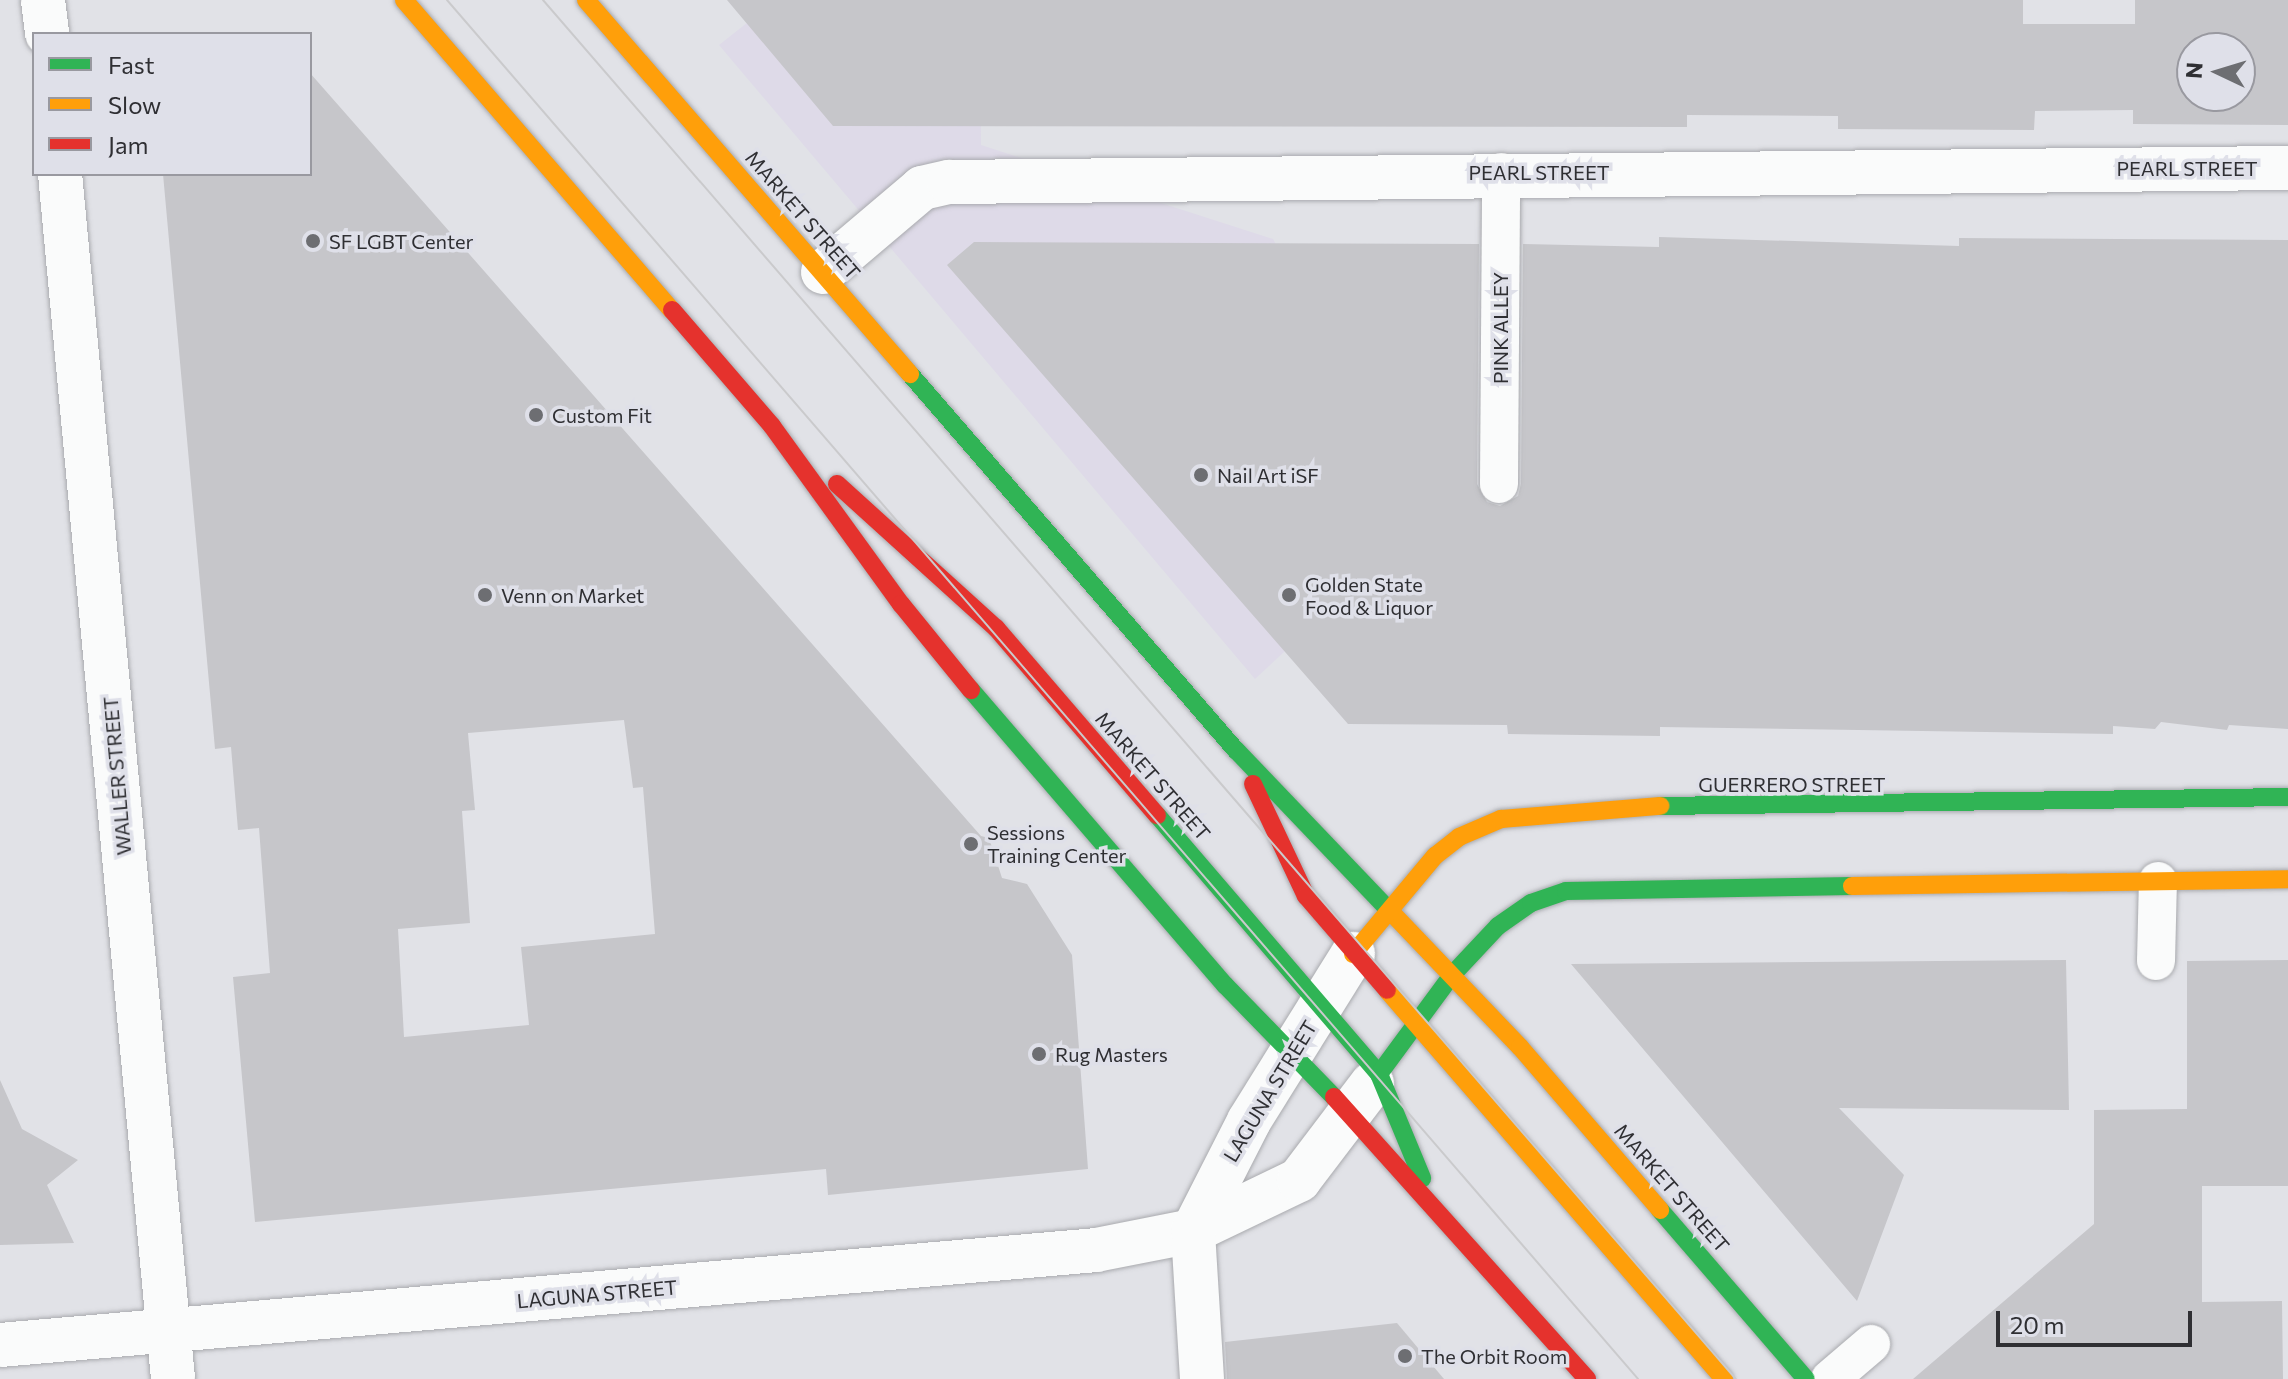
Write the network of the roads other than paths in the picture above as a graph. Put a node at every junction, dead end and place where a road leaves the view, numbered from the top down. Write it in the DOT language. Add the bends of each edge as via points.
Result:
graph roads {
  1 [pos="43,0"];
  2 [pos="404,0"];
  3 [pos="586,0"];
  4 [pos="47,32"];
  5 [pos="2288,168"];
  6 [pos="1501,172"];
  7 [pos="60,176"];
  8 [pos="823,272"];
  9 [pos="772,426"];
  10 [pos="1499,484"];
  11 [pos="1236,750"];
  12 [pos="2288,797"];
  13 [pos="2288,879"];
  14 [pos="2158,881"];
  15 [pos="1387,908"];
  16 [pos="1353,954"];
  17 [pos="2156,961"];
  18 [pos="1452,975"];
  19 [pos="1321,1005"];
  20 [pos="1415,1026"];
  21 [pos="1292,1055"];
  22 [pos="1379,1074"];
  23 [pos="1351,1114"];
  24 [pos="1433,1206"];
  25 [pos="1193,1231"];
  26 [pos="169,1331"];
  27 [pos="1871,1344"];
  28 [pos="0,1345"];
  29 [pos="173,1379"];
  30 [pos="1202,1379"];
  31 [pos="1587,1379"];
  32 [pos="1724,1379"];
  33 [pos="1806,1379"];
  34 [pos="1830,1379"];
  1 -- 4 [label="street"];
  2 -- 9 [label="main road, MARKET STREET"];
  3 -- 8 [label="main road, MARKET STREET"];
  5 -- 6 [label="street, PEARL STREET"];
  6 -- 8 [label="street, PEARL STREET" via="935,183 913,195"];
  6 -- 10 [label="lane, PINK ALLEY"];
  7 -- 26 [label="street, WALLER STREET"];
  8 -- 11 [label="main road, MARKET STREET"];
  9 -- 19 [label="main road, MARKET STREET" via="996,628"];
  9 -- 21 [label="main road, MARKET STREET" via="944,660"];
  11 -- 15 [label="main road, MARKET STREET"];
  11 -- 16 [label="main road, MARKET STREET" via="1306,896"];
  12 -- 15 [label="main road, GUERRERO STREET" via="1652,806 1501,819 1459,837"];
  13 -- 14 [label="main road"];
  14 -- 17 [label="lane"];
  14 -- 18 [label="main road" via="1566,891 1531,903 1498,926"];
  15 -- 16 [label="main road, GUERRERO STREET"];
  15 -- 18 [label="main road, MARKET STREET"];
  16 -- 19 [label="street, LAGUNA STREET"];
  16 -- 20 [label="main road, MARKET STREET"];
  18 -- 20 [label="main road"];
  18 -- 33 [label="main road, MARKET STREET"];
  19 -- 21 [label="street, LAGUNA STREET"];
  19 -- 22 [label="main road, MARKET STREET"];
  20 -- 22 [label="main road"];
  20 -- 32 [label="main road, MARKET STREET"];
  21 -- 23 [label="main road, MARKET STREET"];
  21 -- 25 [label="street, LAGUNA STREET" via="1249,1121"];
  22 -- 23 [label="street, LAGUNA STREET"];
  22 -- 24 [label="main road, MARKET STREET"];
  23 -- 24 [label="main road, MARKET STREET"];
  23 -- 25 [label="street, LAGUNA STREET" via="1299,1180"];
  24 -- 31 [label="main road, MARKET STREET"];
  25 -- 26 [label="street, LAGUNA STREET" via="1096,1250"];
  25 -- 30 [label="street"];
  26 -- 28 [label="street, LAGUNA STREET"];
  26 -- 29 [label="street, WALLER STREET"];
  27 -- 34 [label="lane"];
}
